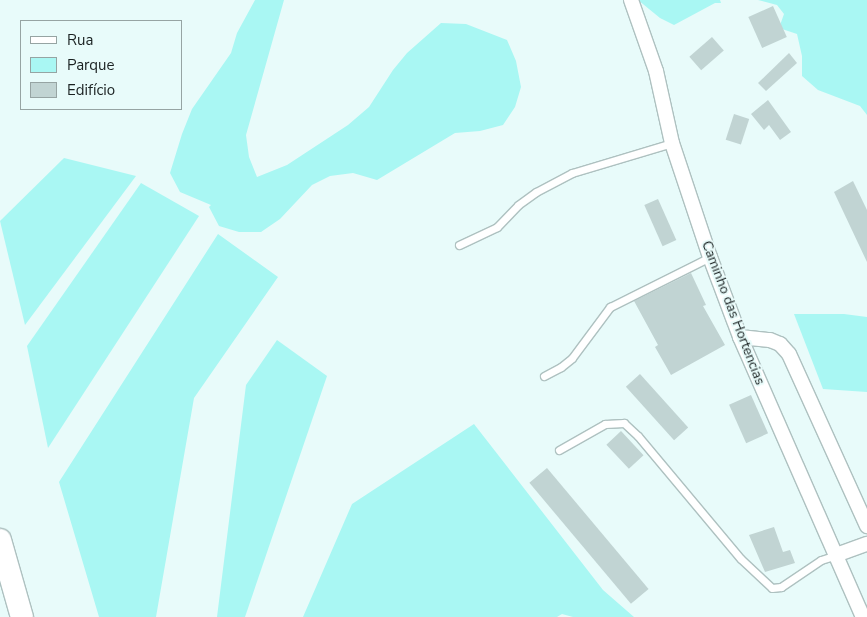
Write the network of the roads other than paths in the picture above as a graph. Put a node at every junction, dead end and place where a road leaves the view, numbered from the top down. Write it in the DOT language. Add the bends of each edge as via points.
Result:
graph roads {
  1 [pos="631,0"];
  2 [pos="672,143"];
  3 [pos="459,245"];
  4 [pos="710,257"];
  5 [pos="740,337"];
  6 [pos="544,376"];
  7 [pos="559,450"];
  8 [pos="867,526"];
  9 [pos="0,540"];
  10 [pos="867,544"];
  11 [pos="836,555"];
  12 [pos="22,617"];
  13 [pos="863,617"];
  1 -- 2 [label="street, Caminho das Hortencias" via="656,71"];
  2 -- 3 [label="lane" via="572,173 524,200 497,227"];
  2 -- 4 [label="street, Caminho das Hortencias"];
  4 -- 5 [label="street, Caminho das Hortencias"];
  4 -- 6 [label="lane" via="610,307 572,358"];
  5 -- 8 [label="street" via="770,340 780,344 789,354"];
  5 -- 11 [label="street, Caminho das Hortencias"];
  7 -- 11 [label="lane" via="605,424 624,424 638,436 741,560 772,588 781,587 821,560"];
  9 -- 12 [label="main road"];
  10 -- 11 [label="street"];
  11 -- 13 [label="street, Caminho das Hortencias"];
}
